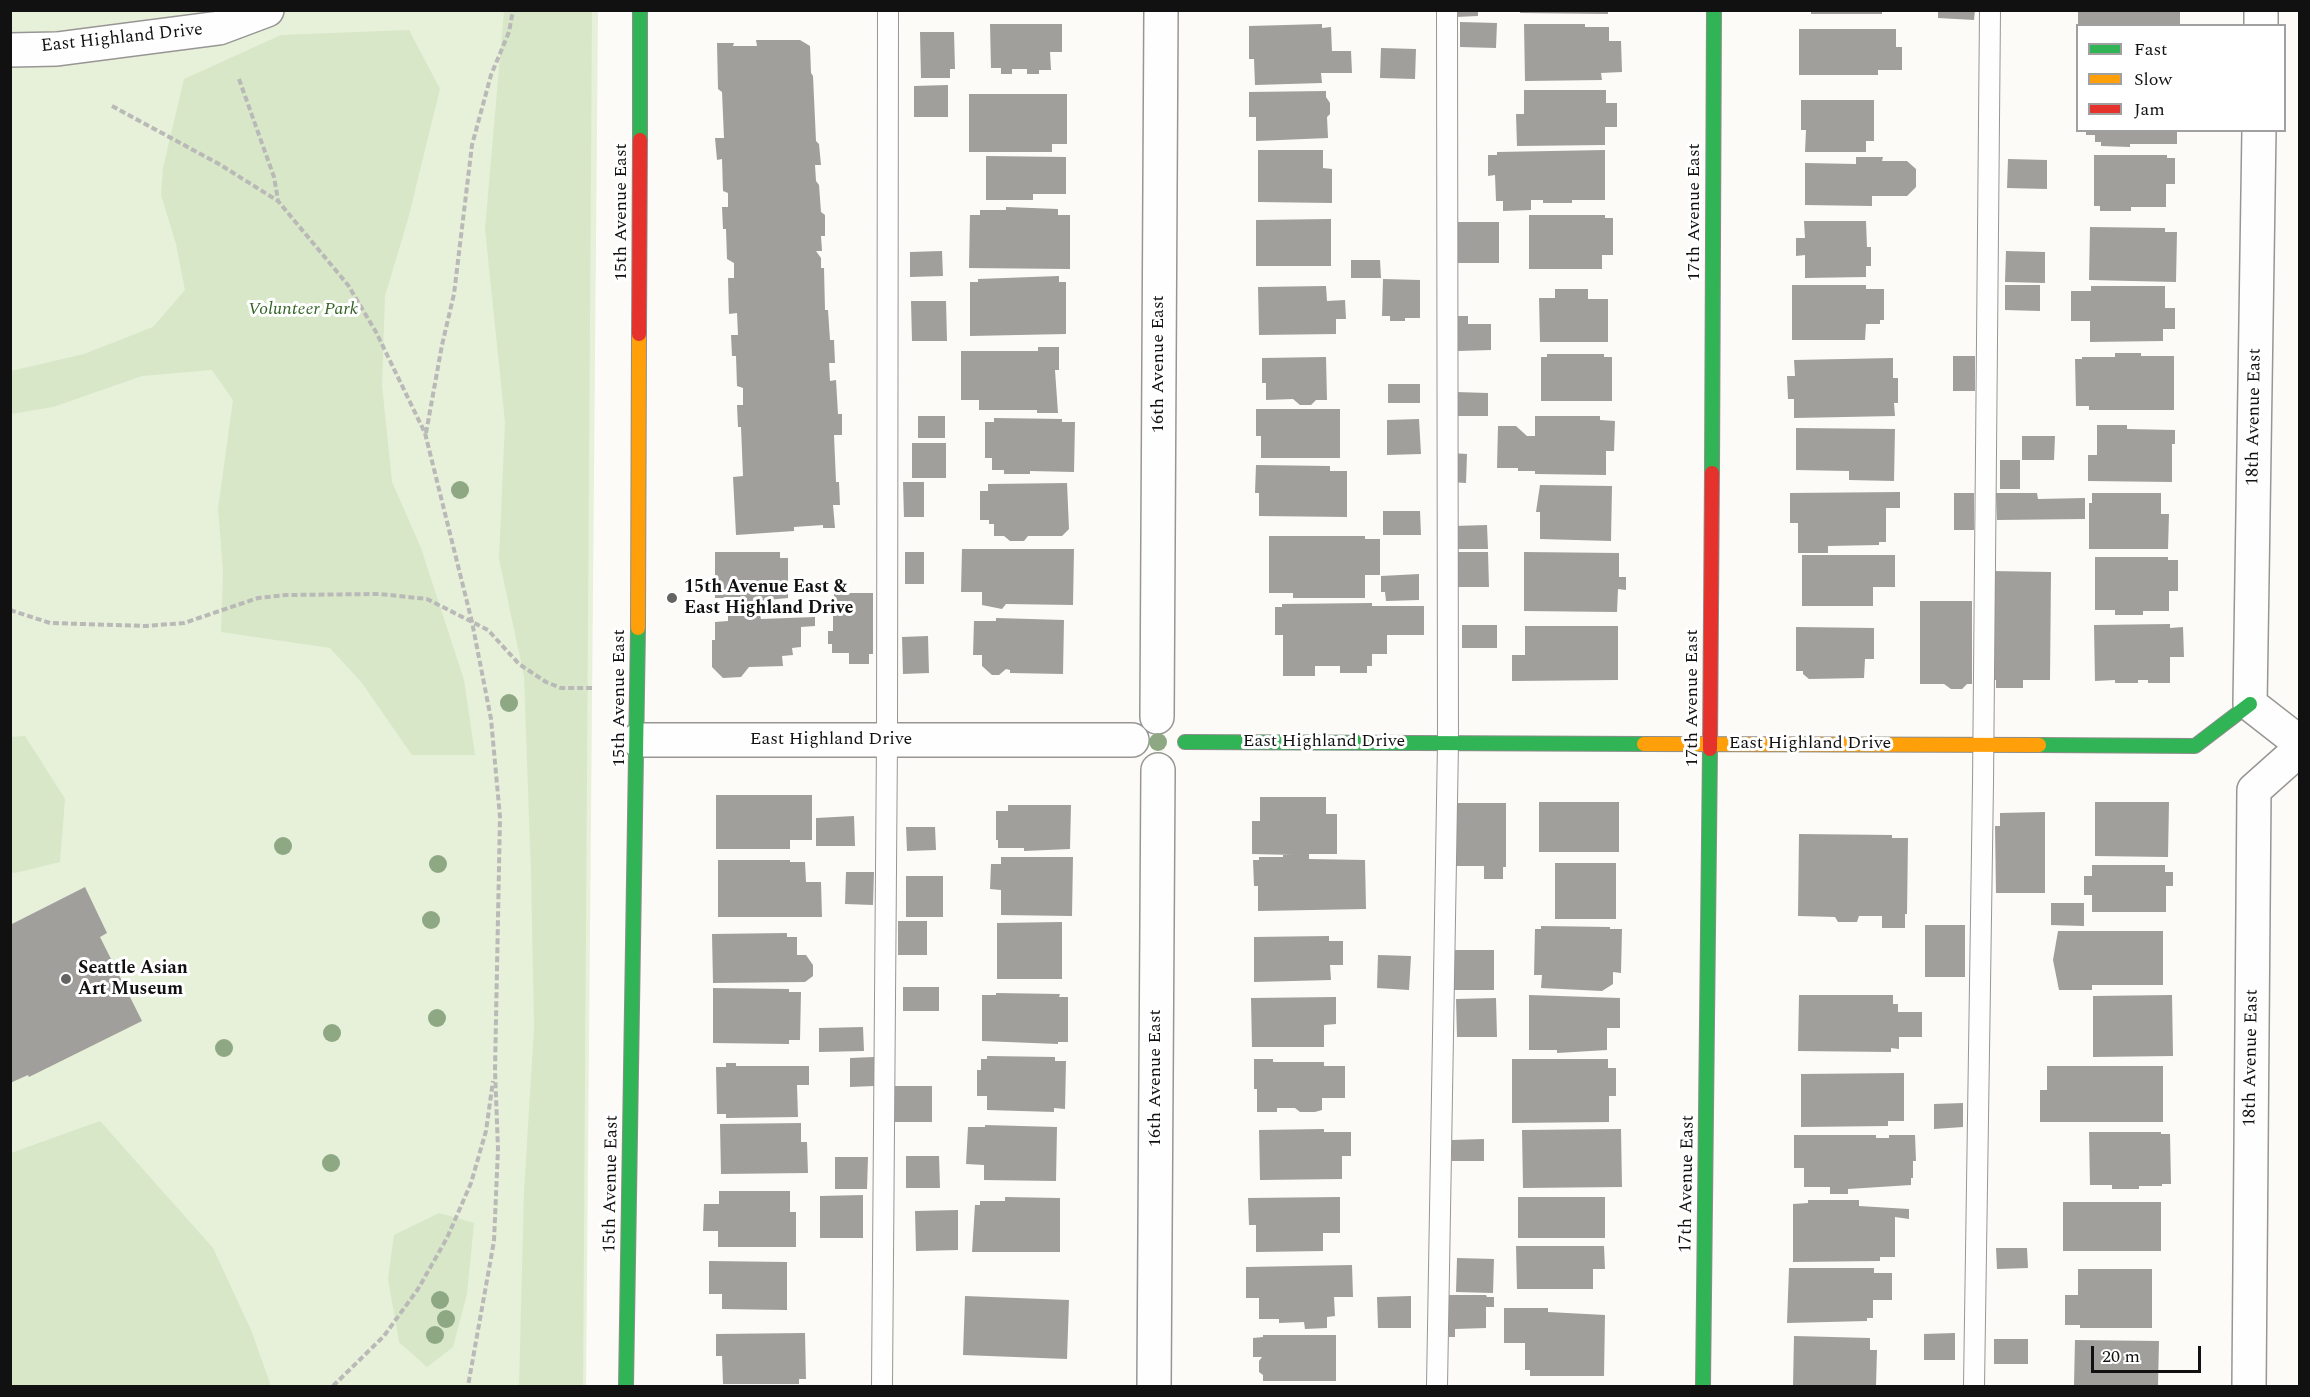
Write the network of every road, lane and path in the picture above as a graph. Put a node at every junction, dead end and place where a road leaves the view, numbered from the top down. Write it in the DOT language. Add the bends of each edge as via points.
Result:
graph roads {
  1 [pos="267,10"];
  2 [pos="513,10"];
  3 [pos="640,10"];
  4 [pos="888,10"];
  5 [pos="1161,10"];
  6 [pos="1447,10"];
  7 [pos="1714,10"];
  8 [pos="1990,10"];
  9 [pos="10,50"];
  10 [pos="239,79"];
  11 [pos="112,106"];
  12 [pos="2259,132"];
  13 [pos="278,201"];
  14 [pos="426,434"];
  15 [pos="10,610"];
  16 [pos="472,622"];
  17 [pos="592,688"];
  18 [pos="2250,704"];
  19 [pos="1157,717"];
  20 [pos="638,740"];
  21 [pos="887,740"];
  22 [pos="1132,740"];
  23 [pos="1185,742"];
  24 [pos="1448,743"];
  25 [pos="2300,743"];
  26 [pos="1710,744"];
  27 [pos="1983,745"];
  28 [pos="2300,749"];
  29 [pos="1158,770"];
  30 [pos="495,1071"];
  31 [pos="333,1386"];
  32 [pos="468,1386"];
  33 [pos="626,1386"];
  34 [pos="882,1386"];
  35 [pos="1154,1386"];
  36 [pos="1437,1386"];
  37 [pos="1703,1386"];
  38 [pos="1974,1386"];
  39 [pos="2249,1386"];
  1 -- 9 [label="street, East Highland Drive" via="219,28 57,49"];
  2 -- 14 [label="path" via="472,145 454,294"];
  3 -- 20 [label="street, 15th Avenue East"];
  4 -- 21 [label="lane"];
  5 -- 19 [label="street, 16th Avenue East"];
  6 -- 24 [label="lane"];
  7 -- 26 [label="street, 17th Avenue East"];
  8 -- 27 [label="lane"];
  10 -- 13 [label="path"];
  11 -- 13 [label="path"];
  12 -- 18 [label="street, 18th Avenue East"];
  13 -- 14 [label="path" via="348,285 376,332"];
  14 -- 16 [label="path"];
  15 -- 16 [label="path" via="50,623 146,626 184,623 258,598 380,594 427,599"];
  16 -- 17 [label="path" via="488,630 519,664 546,681 561,688"];
  16 -- 30 [label="path" via="491,720 500,817"];
  18 -- 25 [label="street"];
  18 -- 27 [label="street, East Highland Drive" via="2195,746"];
  19 -- 22 [label="street" via="1144,721"];
  19 -- 23 [label="street" via="1176,723"];
  20 -- 21 [label="street, East Highland Drive"];
  20 -- 33 [label="street, 15th Avenue East"];
  21 -- 22 [label="street, East Highland Drive"];
  21 -- 34 [label="lane"];
  22 -- 29 [label="street" via="1138,760"];
  23 -- 24 [label="street, East Highland Drive"];
  23 -- 29 [label="street" via="1178,762"];
  24 -- 26 [label="street, East Highland Drive"];
  24 -- 36 [label="lane"];
  26 -- 27 [label="street, East Highland Drive"];
  26 -- 37 [label="street, 17th Avenue East"];
  27 -- 38 [label="lane"];
  28 -- 39 [label="street, 18th Avenue East" via="2254,790"];
  29 -- 35 [label="street, 16th Avenue East"];
  30 -- 31 [label="path" via="486,1131 471,1183 447,1238 384,1336"];
  30 -- 32 [label="path" via="498,1149 494,1241"];
}
